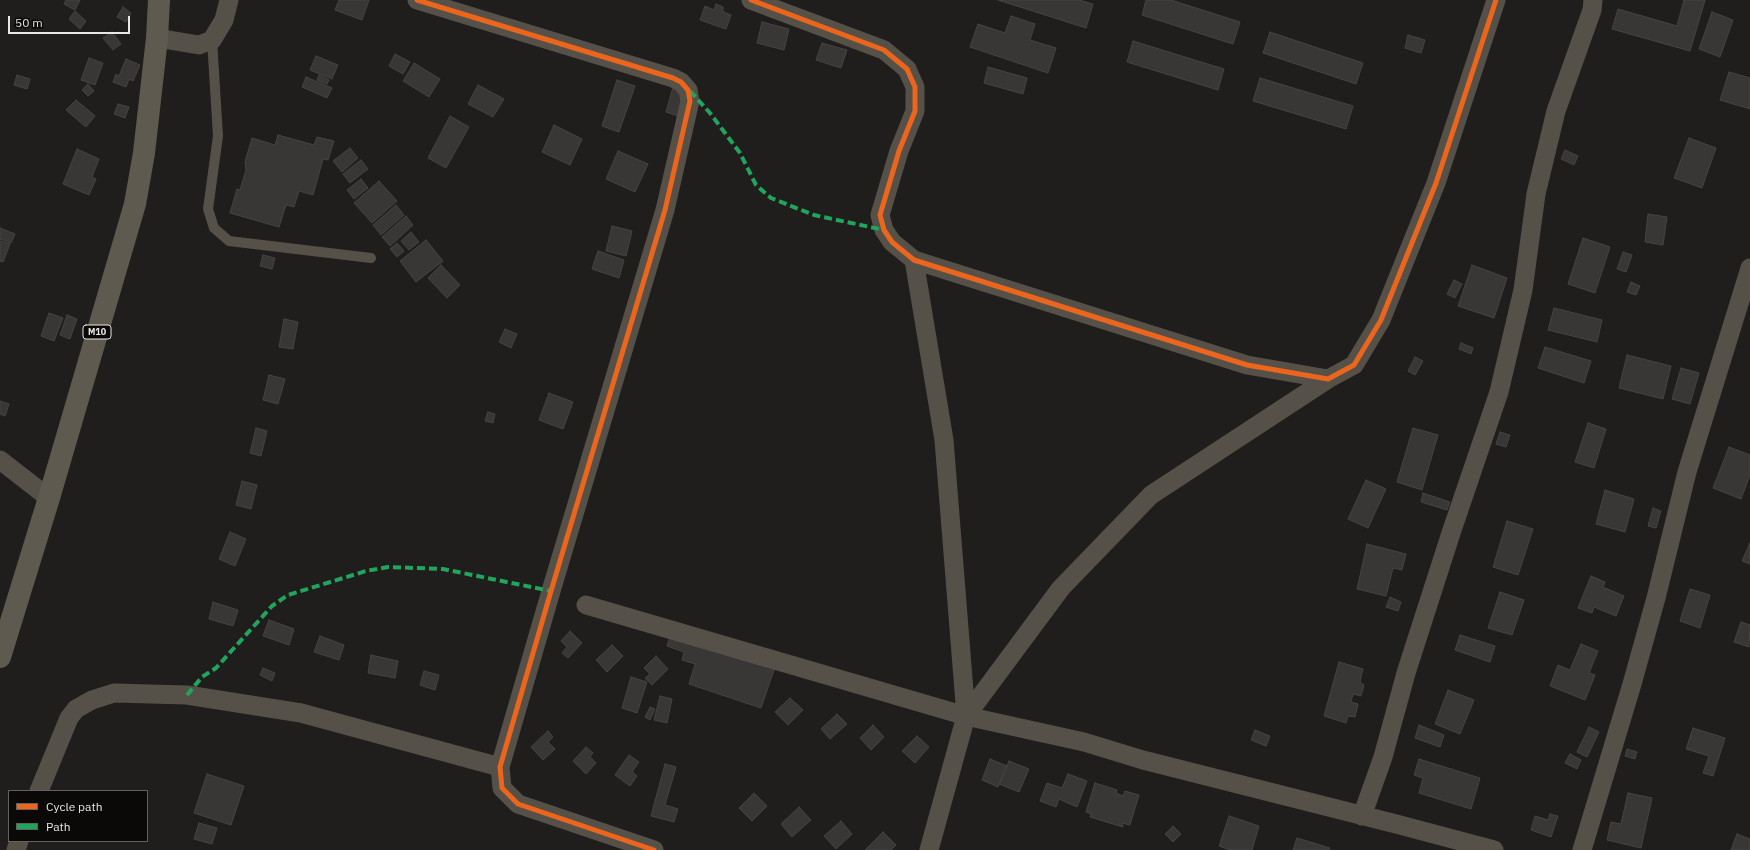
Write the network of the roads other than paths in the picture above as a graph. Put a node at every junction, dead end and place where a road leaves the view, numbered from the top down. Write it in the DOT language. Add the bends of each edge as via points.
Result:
graph roads {
  1 [pos="159,0"];
  2 [pos="229,0"];
  3 [pos="417,0"];
  4 [pos="751,0"];
  5 [pos="1496,0"];
  6 [pos="1593,0"];
  7 [pos="157,38"];
  8 [pos="212,40"];
  9 [pos="371,258"];
  10 [pos="914,260"];
  11 [pos="1750,268"];
  12 [pos="1328,379"];
  13 [pos="0,460"];
  14 [pos="49,498"];
  15 [pos="586,605"];
  16 [pos="5,623"];
  17 [pos="0,657"];
  18 [pos="966,716"];
  19 [pos="500,767"];
  20 [pos="39,790"];
  21 [pos="1362,816"];
  22 [pos="654,850"];
  23 [pos="929,850"];
  24 [pos="1494,850"];
  25 [pos="1582,850"];
  1 -- 7 [label="main road, M10"];
  2 -- 8 [label="street" via="224,20"];
  3 -- 19 [label="street" via="673,78 688,90 690,101 665,210"];
  4 -- 10 [label="street" via="884,50 907,69 915,87 915,111 899,151 880,215 884,230 892,242"];
  5 -- 12 [label="street" via="1436,183 1382,320 1354,365"];
  6 -- 21 [label="street" via="1592,10 1556,111 1536,194 1523,290 1499,392 1406,673 1383,757"];
  7 -- 8 [label="street" via="199,45"];
  7 -- 14 [label="main road, M10" via="144,153 135,204"];
  8 -- 9 [label="lane" via="218,136 208,209 214,228 229,241"];
  10 -- 12 [label="street" via="1247,365"];
  10 -- 18 [label="street" via="944,440"];
  11 -- 25 [label="street" via="1686,472 1656,598"];
  12 -- 18 [label="street" via="1151,495 1061,588"];
  13 -- 14 [label="street"];
  14 -- 16 [label="main road, M10"];
  15 -- 18 [label="street"];
  16 -- 17 [label="main road, M10"];
  18 -- 21 [label="street" via="1084,742 1143,760"];
  18 -- 23 [label="street"];
  19 -- 20 [label="street" via="301,714 187,695 114,693 92,700 76,709 69,718"];
  19 -- 22 [label="street" via="502,788 518,804"];
  21 -- 24 [label="street"];
}
